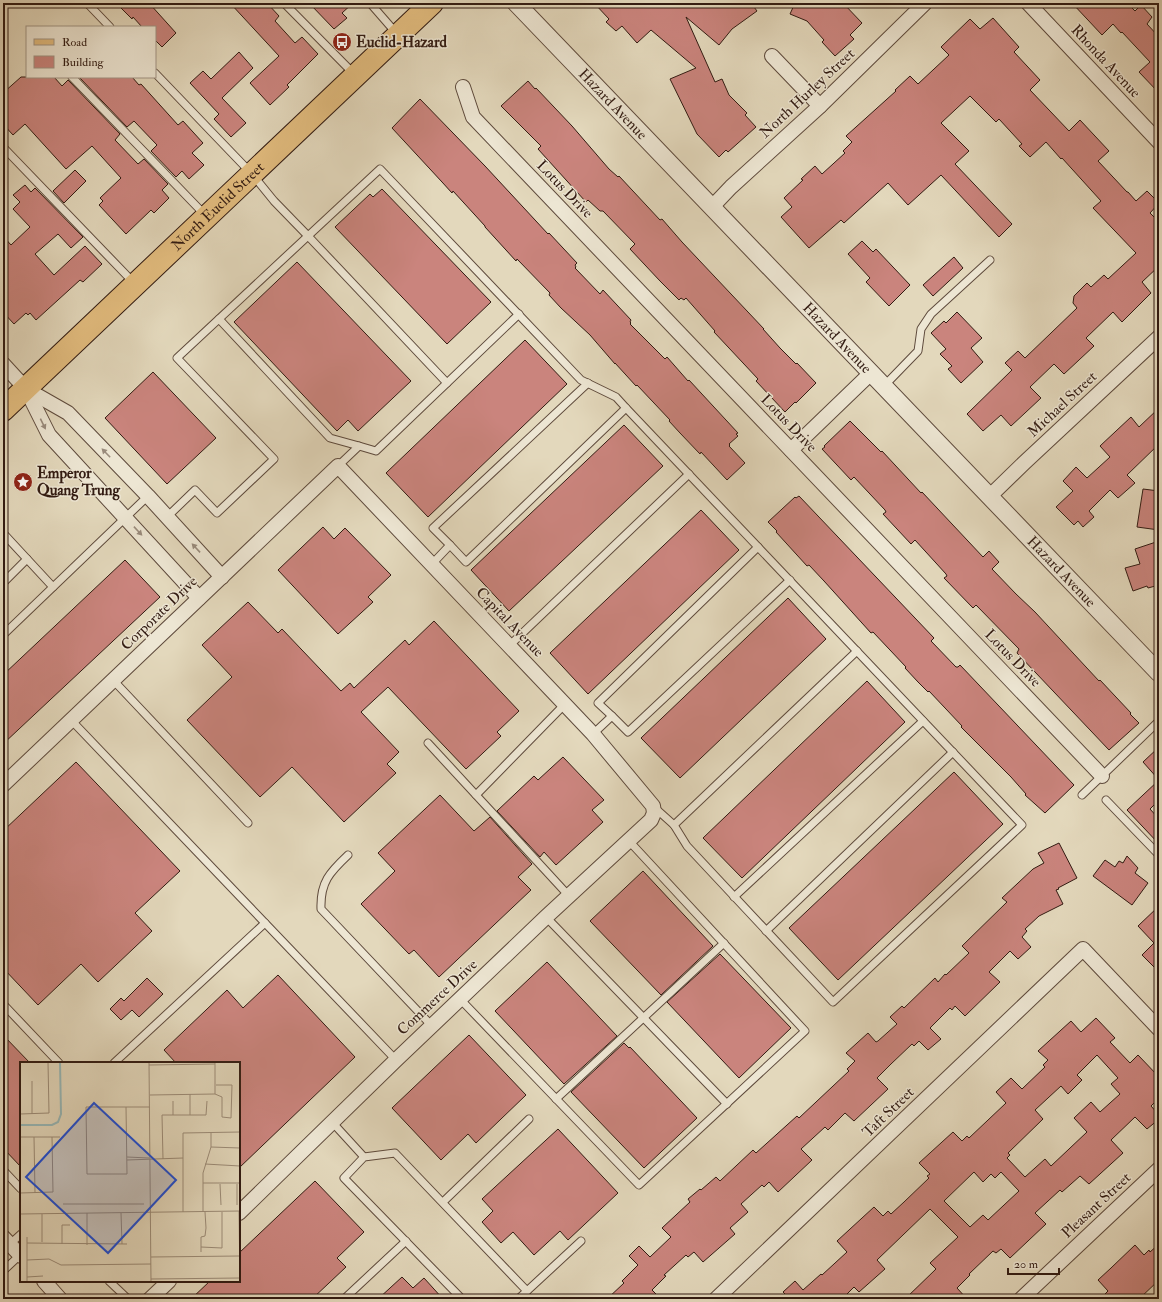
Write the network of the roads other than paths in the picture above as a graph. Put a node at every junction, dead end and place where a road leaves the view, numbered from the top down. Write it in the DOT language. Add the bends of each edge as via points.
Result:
graph roads {
  1 [pos="87,3"];
  2 [pos="284,3"];
  3 [pos="370,3"];
  4 [pos="432,3"];
  5 [pos="516,3"];
  6 [pos="925,3"];
  7 [pos="1028,3"];
  8 [pos="109,26"];
  9 [pos="398,35"];
  10 [pos="772,56"];
  11 [pos="156,74"];
  12 [pos="356,76"];
  13 [pos="73,78"];
  14 [pos="463,87"];
  15 [pos="820,106"];
  16 [pos="1159,142"];
  17 [pos="3,147"];
  18 [pos="252,174"];
  19 [pos="712,207"];
  20 [pos="207,217"];
  21 [pos="308,236"];
  22 [pos="990,260"];
  23 [pos="135,285"];
  24 [pos="519,314"];
  25 [pos="219,319"];
  26 [pos="1159,337"];
  27 [pos="3,364"];
  28 [pos="871,373"];
  29 [pos="447,383"];
  30 [pos="588,383"];
  31 [pos="884,386"];
  32 [pos="26,389"];
  33 [pos="626,408"];
  34 [pos="3,410"];
  35 [pos="359,446"];
  36 [pos="791,450"];
  37 [pos="338,466"];
  38 [pos="689,474"];
  39 [pos="148,496"];
  40 [pos="989,497"];
  41 [pos="167,517"];
  42 [pos="126,518"];
  43 [pos="3,533"];
  44 [pos="450,545"];
  45 [pos="758,547"];
  46 [pos="27,559"];
  47 [pos="432,564"];
  48 [pos="222,576"];
  49 [pos="790,580"];
  50 [pos="3,583"];
  51 [pos="53,587"];
  52 [pos="199,598"];
  53 [pos="3,635"];
  54 [pos="509,646"];
  55 [pos="857,651"];
  56 [pos="1159,673"];
  57 [pos="113,680"];
  58 [pos="565,704"];
  59 [pos="612,716"];
  60 [pos="71,720"];
  61 [pos="923,721"];
  62 [pos="1159,721"];
  63 [pos="593,734"];
  64 [pos="428,743"];
  65 [pos="953,752"];
  66 [pos="1102,776"];
  67 [pos="3,785"];
  68 [pos="476,795"];
  69 [pos="1082,795"];
  70 [pos="1106,800"];
  71 [pos="653,806"];
  72 [pos="248,823"];
  73 [pos="674,825"];
  74 [pos="629,841"];
  75 [pos="348,855"];
  76 [pos="1159,856"];
  77 [pos="569,896"];
  78 [pos="734,897"];
  79 [pos="546,917"];
  80 [pos="265,923"];
  81 [pos="766,931"];
  82 [pos="724,943"];
  83 [pos="460,999"];
  84 [pos="3,1004"];
  85 [pos="643,1017"];
  86 [pos="432,1026"];
  87 [pos="1159,1029"];
  88 [pos="396,1060"];
  89 [pos="58,1062"];
  90 [pos="115,1062"];
  91 [pos="556,1099"];
  92 [pos="727,1104"];
  93 [pos="529,1119"];
  94 [pos="332,1122"];
  95 [pos="364,1157"];
  96 [pos="1159,1169"];
  97 [pos="3,1170"];
  98 [pos="20,1189"];
  99 [pos="443,1202"];
  100 [pos="240,1212"];
  101 [pos="20,1234"];
  102 [pos="6,1241"];
  103 [pos="406,1241"];
  104 [pos="581,1241"];
  105 [pos="20,1255"];
  106 [pos="3,1271"];
  107 [pos="45,1282"];
  108 [pos="110,1282"];
  109 [pos="168,1282"];
  110 [pos="527,1291"];
  111 [pos="60,1299"];
  112 [pos="128,1299"];
  113 [pos="150,1299"];
  114 [pos="344,1299"];
  115 [pos="462,1299"];
  116 [pos="518,1299"];
  117 [pos="716,1299"];
  118 [pos="1021,1299"];
  1 -- 8 [label="lane"];
  2 -- 12 [label="lane"];
  3 -- 9 [label="lane"];
  4 -- 9 [label="main road, North Euclid Street"];
  5 -- 19 [label="street, Hazard Avenue"];
  6 -- 15 [label="street, North Hurley Street"];
  7 -- 16 [label="street, Rhonda Avenue"];
  9 -- 12 [label="main road, North Euclid Street"];
  10 -- 15 [label="street"];
  11 -- 18 [label="lane"];
  12 -- 18 [label="main road, North Euclid Street"];
  13 -- 20 [label="lane"];
  14 -- 36 [label="street, Lotus Drive" via="472,117"];
  15 -- 19 [label="street, North Hurley Street"];
  17 -- 23 [label="lane"];
  18 -- 20 [label="main road, North Euclid Street"];
  18 -- 21 [label="lane"];
  19 -- 28 [label="street, Hazard Avenue"];
  20 -- 23 [label="main road, North Euclid Street"];
  21 -- 24 [label="lane" via="380,169"];
  21 -- 25 [label="lane"];
  21 -- 29 [label="lane"];
  22 -- 31 [label="lane" via="931,314 921,329 918,351"];
  23 -- 32 [label="main road, North Euclid Street"];
  24 -- 29 [label="lane"];
  24 -- 30 [label="lane" via="581,380"];
  25 -- 35 [label="lane" via="330,438"];
  25 -- 41 [label="lane" via="177,358 274,459 217,513 195,490"];
  26 -- 40 [label="street, Michael Street"];
  27 -- 32 [label="street"];
  28 -- 31 [label="street, Hazard Avenue"];
  28 -- 36 [label="street"];
  29 -- 35 [label="lane" via="376,451"];
  30 -- 33 [label="lane" via="616,397"];
  30 -- 44 [label="lane" via="433,528"];
  31 -- 40 [label="street, Hazard Avenue"];
  32 -- 34 [label="main road, North Euclid Street"];
  39 -- 32 [label="street, one-way" via="68,413"];
  32 -- 42 [label="street, one-way" via="49,435"];
  33 -- 38 [label="lane"];
  33 -- 44 [label="lane" via="466,562"];
  35 -- 37 [label="lane"];
  36 -- 66 [label="street, Lotus Drive"];
  37 -- 47 [label="street, Capital Avenue"];
  37 -- 48 [label="street, Corporate Drive"];
  38 -- 45 [label="lane"];
  38 -- 54 [label="lane"];
  39 -- 41 [label="street"];
  39 -- 42 [label="lane"];
  40 -- 56 [label="street, Hazard Avenue"];
  48 -- 41 [label="street, one-way"];
  42 -- 51 [label="lane"];
  42 -- 52 [label="street, one-way"];
  43 -- 46 [label="lane"];
  44 -- 47 [label="lane"];
  45 -- 49 [label="lane"];
  45 -- 59 [label="lane" via="598,703"];
  46 -- 50 [label="lane"];
  46 -- 51 [label="lane"];
  47 -- 54 [label="street, Capital Avenue"];
  48 -- 52 [label="street, Corporate Drive"];
  49 -- 55 [label="lane"];
  49 -- 59 [label="lane" via="628,732"];
  51 -- 53 [label="lane"];
  52 -- 57 [label="street, Corporate Drive"];
  54 -- 58 [label="street, Capital Avenue"];
  55 -- 61 [label="lane"];
  55 -- 73 [label="lane"];
  57 -- 60 [label="street, Corporate Drive"];
  57 -- 72 [label="lane"];
  58 -- 63 [label="street, Capital Avenue"];
  58 -- 68 [label="lane"];
  59 -- 63 [label="lane"];
  60 -- 67 [label="street, Corporate Drive"];
  60 -- 80 [label="lane"];
  61 -- 65 [label="lane"];
  61 -- 78 [label="lane"];
  62 -- 66 [label="lane"];
  63 -- 71 [label="street, Capital Avenue"];
  64 -- 68 [label="lane"];
  65 -- 81 [label="lane"];
  65 -- 81 [label="lane" via="1022,825 833,1002"];
  66 -- 69 [label="lane"];
  68 -- 77 [label="lane"];
  70 -- 76 [label="lane"];
  71 -- 73 [label="lane"];
  71 -- 74 [label="street, Commerce Drive" via="652,820"];
  73 -- 78 [label="lane" via="687,846"];
  74 -- 77 [label="street, Commerce Drive"];
  74 -- 82 [label="lane"];
  75 -- 86 [label="lane" via="330,872 323,885 321,909"];
  77 -- 79 [label="street, Commerce Drive"];
  78 -- 81 [label="lane"];
  79 -- 83 [label="street, Commerce Drive"];
  79 -- 85 [label="lane"];
  80 -- 88 [label="lane"];
  80 -- 90 [label="lane"];
  82 -- 85 [label="lane"];
  82 -- 92 [label="lane" via="805,1031"];
  83 -- 86 [label="street, Commerce Drive"];
  83 -- 91 [label="lane"];
  84 -- 89 [label="lane"];
  85 -- 91 [label="lane"];
  85 -- 92 [label="lane"];
  86 -- 88 [label="street, Commerce Drive"];
  87 -- 117 [label="street, Taft Street" via="1083,949"];
  88 -- 94 [label="street, Commerce Drive"];
  91 -- 92 [label="lane" via="639,1185"];
  93 -- 99 [label="lane"];
  94 -- 95 [label="lane"];
  94 -- 100 [label="street, Commerce Drive"];
  95 -- 99 [label="lane" via="395,1153"];
  95 -- 103 [label="lane" via="344,1178"];
  96 -- 118 [label="street, Pleasant Street"];
  97 -- 98 [label="lane"];
  99 -- 110 [label="lane"];
  101 -- 102 [label="lane"];
  102 -- 105 [label="street"];
  103 -- 114 [label="lane"];
  103 -- 115 [label="lane"];
  104 -- 110 [label="lane"];
  105 -- 106 [label="lane"];
  107 -- 111 [label="street"];
  108 -- 112 [label="lane"];
  109 -- 113 [label="street"];
  110 -- 116 [label="lane"];
}
